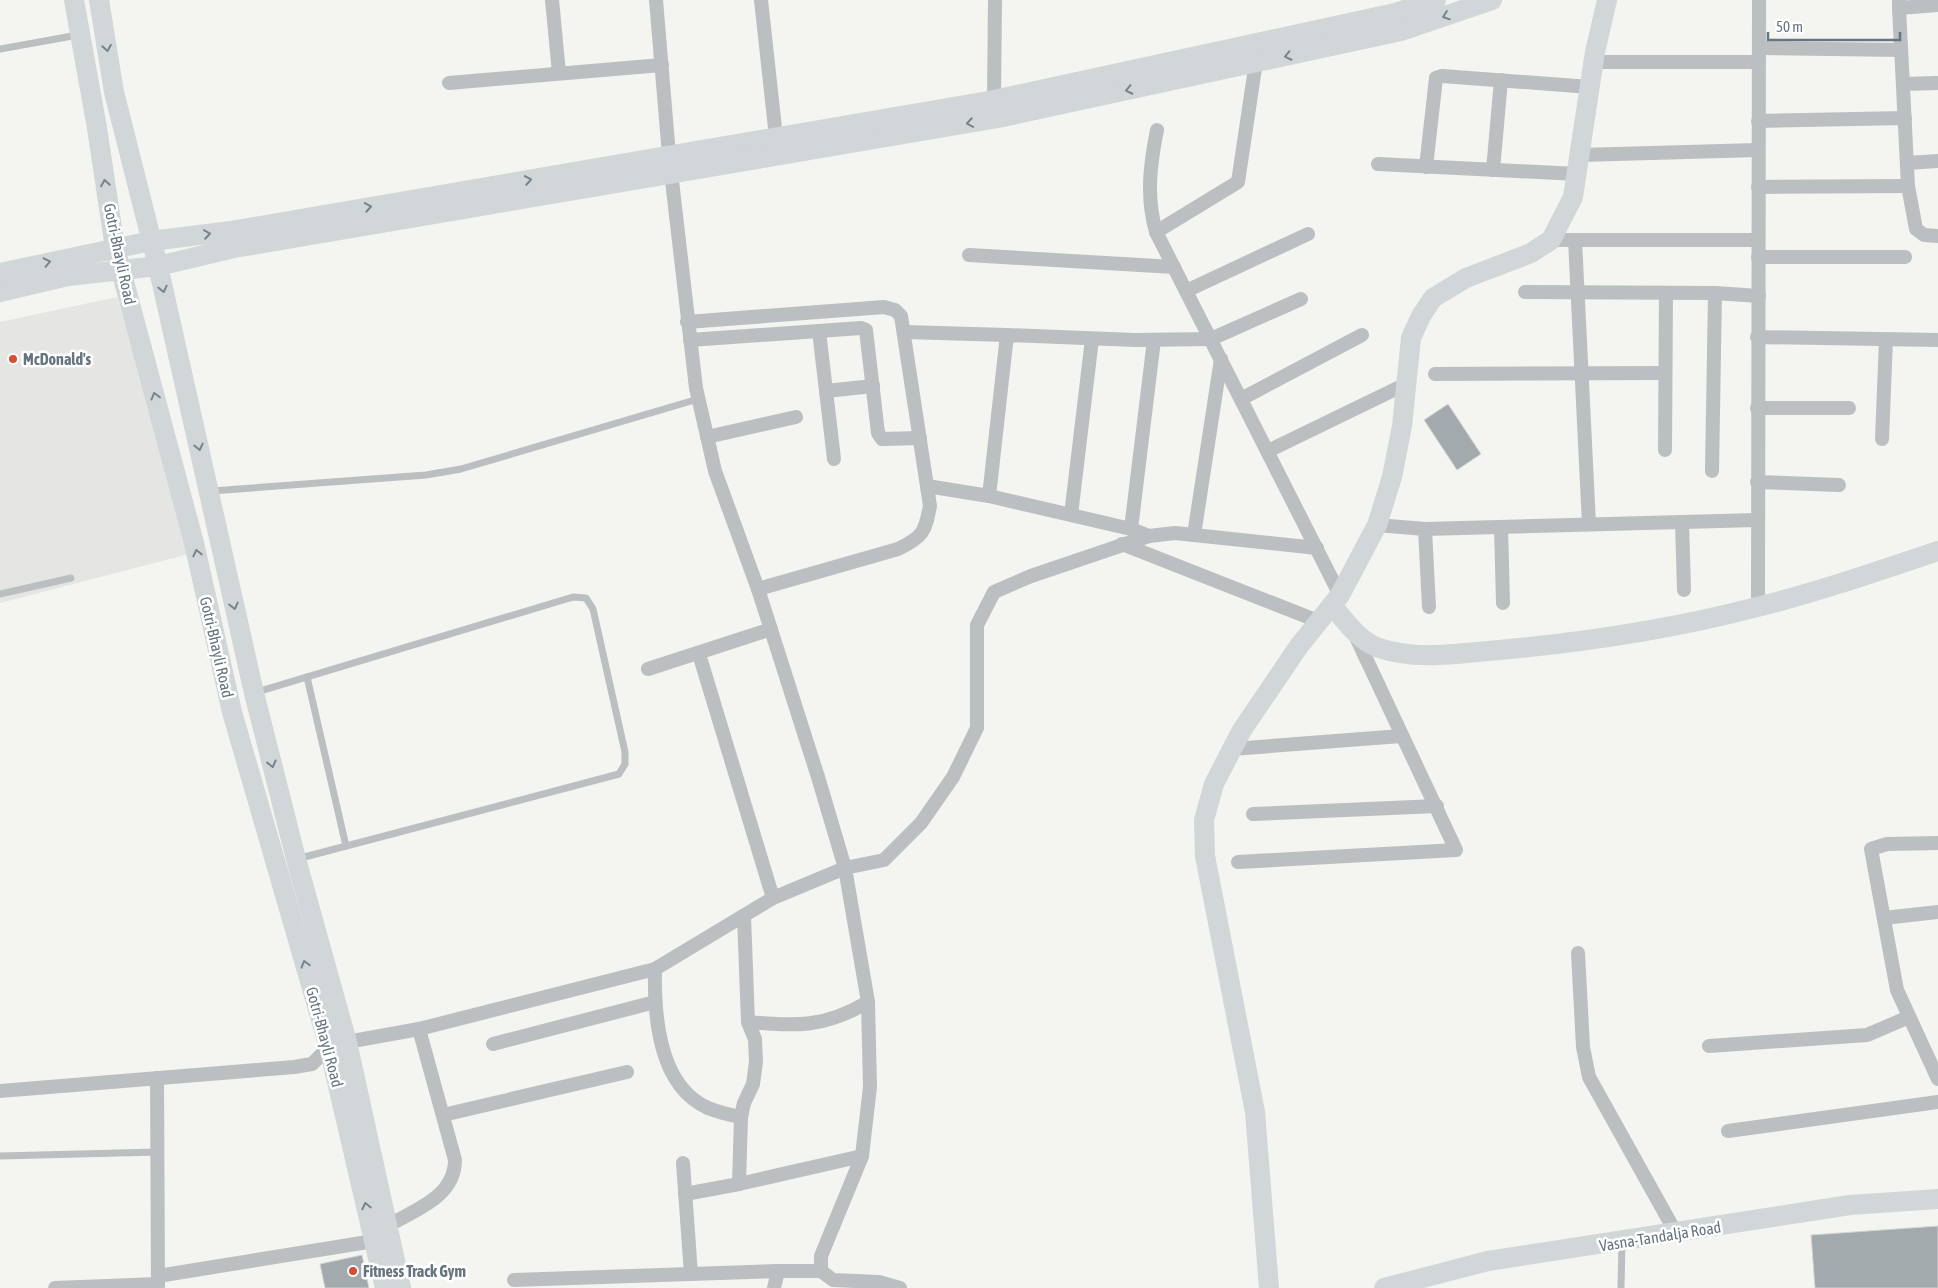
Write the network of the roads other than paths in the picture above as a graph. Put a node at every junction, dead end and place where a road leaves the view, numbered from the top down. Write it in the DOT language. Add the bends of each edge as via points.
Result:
graph roads {
  1 [pos="74,0"];
  2 [pos="99,0"];
  3 [pos="552,0"];
  4 [pos="656,0"];
  5 [pos="761,0"];
  6 [pos="995,0"];
  7 [pos="1436,0"];
  8 [pos="1492,0"];
  9 [pos="1607,0"];
  10 [pos="1759,0"];
  11 [pos="1899,4"];
  12 [pos="1938,5"];
  13 [pos="80,35"];
  14 [pos="1258,43"];
  15 [pos="0,49"];
  16 [pos="1901,50"];
  17 [pos="1759,55"];
  18 [pos="1594,62"];
  19 [pos="1256,63"];
  20 [pos="662,65"];
  21 [pos="559,74"];
  22 [pos="1500,80"];
  23 [pos="449,83"];
  24 [pos="1938,83"];
  25 [pos="1903,84"];
  26 [pos="1590,87"];
  27 [pos="994,100"];
  28 [pos="1905,118"];
  29 [pos="1758,120"];
  30 [pos="1157,130"];
  31 [pos="776,137"];
  32 [pos="1758,150"];
  33 [pos="1938,161"];
  34 [pos="1907,163"];
  35 [pos="1378,164"];
  36 [pos="1578,164"];
  37 [pos="670,165"];
  38 [pos="1426,167"];
  39 [pos="1493,170"];
  40 [pos="1908,186"];
  41 [pos="1758,187"];
  42 [pos="1156,232"];
  43 [pos="1308,234"];
  44 [pos="1938,236"];
  45 [pos="1551,240"];
  46 [pos="1575,240"];
  47 [pos="1758,240"];
  48 [pos="151,241"];
  49 [pos="115,248"];
  50 [pos="969,255"];
  51 [pos="1758,257"];
  52 [pos="1905,257"];
  53 [pos="158,266"];
  54 [pos="1174,268"];
  55 [pos="121,269"];
  56 [pos="0,273"];
  57 [pos="1186,291"];
  58 [pos="0,292"];
  59 [pos="1525,292"];
  60 [pos="1577,292"];
  61 [pos="1666,293"];
  62 [pos="1715,293"];
  63 [pos="1759,296"];
  64 [pos="1301,299"];
  65 [pos="688,322"];
  66 [pos="819,331"];
  67 [pos="905,332"];
  68 [pos="1007,335"];
  69 [pos="1362,335"];
  70 [pos="1757,338"];
  71 [pos="1092,339"];
  72 [pos="1211,339"];
  73 [pos="690,340"];
  74 [pos="1154,340"];
  75 [pos="1886,340"];
  76 [pos="1938,340"];
  77 [pos="1221,359"];
  78 [pos="1583,373"];
  79 [pos="1666,373"];
  80 [pos="1435,374"];
  81 [pos="1406,384"];
  82 [pos="873,386"];
  83 [pos="826,391"];
  84 [pos="698,399"];
  85 [pos="1241,399"];
  86 [pos="1757,408"];
  87 [pos="1849,408"];
  88 [pos="796,417"];
  89 [pos="707,436"];
  90 [pos="920,438"];
  91 [pos="1882,439"];
  92 [pos="1666,450"];
  93 [pos="1268,451"];
  94 [pos="834,459"];
  95 [pos="1712,471"];
  96 [pos="1757,482"];
  97 [pos="1839,485"];
  98 [pos="927,486"];
  99 [pos="209,491"];
  100 [pos="989,496"];
  101 [pos="1071,515"];
  102 [pos="1757,520"];
  103 [pos="1682,522"];
  104 [pos="1589,524"];
  105 [pos="1377,525"];
  106 [pos="1501,526"];
  107 [pos="1131,529"];
  108 [pos="1425,529"];
  109 [pos="1194,535"];
  110 [pos="1149,536"];
  111 [pos="1122,544"];
  112 [pos="1317,548"];
  113 [pos="1938,550"];
  114 [pos="70,578"];
  115 [pos="758,589"];
  116 [pos="1684,590"];
  117 [pos="0,594"];
  118 [pos="1336,600"];
  119 [pos="1503,603"];
  120 [pos="1429,607"];
  121 [pos="1758,607"];
  122 [pos="1318,622"];
  123 [pos="1352,628"];
  124 [pos="771,629"];
  125 [pos="699,654"];
  126 [pos="648,669"];
  127 [pos="307,677"];
  128 [pos="254,693"];
  129 [pos="1401,736"];
  130 [pos="1232,749"];
  131 [pos="1437,806"];
  132 [pos="1253,814"];
  133 [pos="1938,843"];
  134 [pos="346,846"];
  135 [pos="296,859"];
  136 [pos="1238,862"];
  137 [pos="845,868"];
  138 [pos="773,898"];
  139 [pos="1938,912"];
  140 [pos="744,916"];
  141 [pos="1884,918"];
  142 [pos="1578,953"];
  143 [pos="656,969"];
  144 [pos="655,1002"];
  145 [pos="868,1002"];
  146 [pos="1909,1017"];
  147 [pos="748,1022"];
  148 [pos="418,1029"];
  149 [pos="493,1044"];
  150 [pos="338,1045"];
  151 [pos="1709,1046"];
  152 [pos="627,1072"];
  153 [pos="157,1078"];
  154 [pos="1938,1079"];
  155 [pos="0,1091"];
  156 [pos="1938,1102"];
  157 [pos="443,1115"];
  158 [pos="741,1117"];
  159 [pos="1728,1131"];
  160 [pos="158,1152"];
  161 [pos="0,1156"];
  162 [pos="862,1156"];
  163 [pos="683,1163"];
  164 [pos="739,1184"];
  165 [pos="685,1194"];
  166 [pos="1938,1199"];
  167 [pos="387,1226"];
  168 [pos="1676,1233"];
  169 [pos="374,1241"];
  170 [pos="1622,1241"];
  171 [pos="778,1271"];
  172 [pos="821,1271"];
  173 [pos="691,1274"];
  174 [pos="514,1280"];
  175 [pos="158,1283"];
  176 [pos="570,1283"];
  177 [pos="55,1288"];
  178 [pos="385,1288"];
  179 [pos="400,1288"];
  180 [pos="774,1288"];
  181 [pos="900,1288"];
  182 [pos="1269,1288"];
  183 [pos="1384,1288"];
  184 [pos="1621,1288"];
  1 -- 13 [label="street, Gotri-Bhayli Road"];
  2 -- 48 [label="street, Gotri-Bhayli Road, one-way" via="114,92"];
  3 -- 21 [label="street"];
  4 -- 20 [label="street"];
  5 -- 31 [label="street"];
  6 -- 27 [label="street"];
  7 -- 14 [label="street" via="1395,13"];
  8 -- 19 [label="street, one-way" via="1401,31"];
  9 -- 18 [label="street"];
  10 -- 17 [label="street"];
  11 -- 12 [label="street"];
  11 -- 16 [label="street"];
  13 -- 15 [label="lane"];
  49 -- 13 [label="street, Gotri-Bhayli Road, one-way"];
  14 -- 19 [label="street"];
  14 -- 27 [label="street"];
  16 -- 17 [label="street"];
  16 -- 25 [label="street"];
  17 -- 18 [label="street"];
  17 -- 29 [label="street"];
  18 -- 26 [label="street"];
  19 -- 37 [label="street, one-way" via="998,118"];
  19 -- 42 [label="street" via="1238,182"];
  20 -- 21 [label="street"];
  20 -- 37 [label="street"];
  21 -- 23 [label="street"];
  22 -- 26 [label="street"];
  22 -- 38 [label="street" via="1436,78"];
  22 -- 39 [label="street"];
  24 -- 25 [label="street"];
  25 -- 28 [label="street"];
  26 -- 36 [label="street"];
  27 -- 31 [label="street"];
  28 -- 29 [label="street"];
  28 -- 34 [label="street"];
  29 -- 32 [label="street"];
  30 -- 42 [label="street" via="1149,190"];
  31 -- 37 [label="street"];
  32 -- 36 [label="street"];
  32 -- 41 [label="street"];
  33 -- 34 [label="street"];
  34 -- 40 [label="street"];
  35 -- 38 [label="street"];
  36 -- 39 [label="street"];
  36 -- 45 [label="street" via="1573,197"];
  48 -- 37 [label="street, one-way"];
  37 -- 53 [label="street" via="234,248"];
  37 -- 65 [label="street"];
  38 -- 39 [label="street"];
  40 -- 41 [label="street"];
  40 -- 44 [label="street" via="1916,229 1924,236"];
  41 -- 47 [label="street"];
  42 -- 54 [label="street"];
  43 -- 57 [label="street"];
  45 -- 46 [label="street"];
  45 -- 81 [label="street" via="1531,253 1466,278 1434,298 1411,338"];
  46 -- 47 [label="street"];
  46 -- 60 [label="street"];
  47 -- 51 [label="street"];
  48 -- 49 [label="street"];
  48 -- 53 [label="street, Gotri-Bhayli Road"];
  49 -- 55 [label="street, Gotri-Bhayli Road"];
  56 -- 49 [label="street, one-way"];
  50 -- 54 [label="street"];
  51 -- 52 [label="street"];
  51 -- 63 [label="street"];
  53 -- 55 [label="street"];
  53 -- 99 [label="street, Gotri-Bhayli Road, one-way"];
  54 -- 57 [label="street"];
  55 -- 58 [label="street" via="68,276"];
  150 -- 55 [label="street, Gotri-Bhayli Road, one-way" via="232,712 194,543"];
  57 -- 72 [label="street"];
  59 -- 60 [label="street"];
  60 -- 61 [label="street"];
  60 -- 78 [label="street"];
  61 -- 62 [label="street"];
  61 -- 79 [label="street"];
  62 -- 63 [label="street"];
  62 -- 95 [label="street"];
  63 -- 70 [label="street"];
  64 -- 72 [label="street"];
  65 -- 67 [label="street" via="884,308 901,316"];
  65 -- 73 [label="street"];
  66 -- 73 [label="street"];
  66 -- 82 [label="street" via="866,330"];
  66 -- 83 [label="street"];
  67 -- 68 [label="street"];
  67 -- 90 [label="street"];
  68 -- 71 [label="street"];
  68 -- 100 [label="street"];
  69 -- 85 [label="street"];
  70 -- 75 [label="street"];
  70 -- 86 [label="street"];
  71 -- 74 [label="street"];
  71 -- 101 [label="street"];
  72 -- 74 [label="street"];
  72 -- 77 [label="street"];
  73 -- 84 [label="street"];
  74 -- 107 [label="street"];
  75 -- 76 [label="street"];
  75 -- 91 [label="street"];
  77 -- 85 [label="street"];
  77 -- 109 [label="street"];
  78 -- 79 [label="street"];
  78 -- 80 [label="street"];
  78 -- 104 [label="street"];
  79 -- 92 [label="street"];
  81 -- 93 [label="street"];
  81 -- 105 [label="street" via="1392,477"];
  82 -- 83 [label="street"];
  82 -- 90 [label="street" via="878,433 882,439"];
  83 -- 94 [label="street"];
  84 -- 89 [label="street"];
  84 -- 99 [label="lane" via="462,469 426,475"];
  85 -- 93 [label="street"];
  86 -- 87 [label="street"];
  86 -- 96 [label="street"];
  88 -- 89 [label="street"];
  89 -- 115 [label="street" via="715,471"];
  90 -- 98 [label="street"];
  93 -- 112 [label="street"];
  96 -- 97 [label="street"];
  96 -- 102 [label="street"];
  98 -- 100 [label="street"];
  98 -- 115 [label="street" via="930,506 925,530 914,542"];
  99 -- 128 [label="street, Gotri-Bhayli Road, one-way"];
  100 -- 101 [label="street"];
  101 -- 107 [label="street"];
  102 -- 103 [label="street"];
  102 -- 121 [label="street"];
  103 -- 104 [label="street"];
  103 -- 116 [label="street"];
  104 -- 106 [label="street"];
  105 -- 108 [label="street"];
  105 -- 118 [label="street"];
  106 -- 108 [label="street"];
  106 -- 119 [label="street"];
  107 -- 110 [label="street"];
  108 -- 120 [label="street"];
  109 -- 110 [label="street"];
  109 -- 112 [label="street"];
  110 -- 111 [label="street"];
  111 -- 122 [label="street"];
  111 -- 137 [label="street" via="994,592 977,625 977,728 953,777 921,823 884,860"];
  112 -- 118 [label="street"];
  113 -- 121 [label="street" via="1830,587"];
  114 -- 117 [label="lane"];
  115 -- 124 [label="street"];
  118 -- 122 [label="street"];
  118 -- 123 [label="street"];
  121 -- 123 [label="street" via="1565,644 1435,656 1378,648"];
  122 -- 130 [label="street" via="1293,654"];
  123 -- 129 [label="street"];
  124 -- 125 [label="street"];
  124 -- 137 [label="street"];
  125 -- 126 [label="street"];
  125 -- 138 [label="street"];
  127 -- 128 [label="lane"];
  127 -- 134 [label="lane"];
  127 -- 134 [label="lane" via="573,597 586,598 595,619 625,752 625,764 619,774"];
  128 -- 135 [label="street, Gotri-Bhayli Road, one-way"];
  129 -- 130 [label="street"];
  129 -- 131 [label="street"];
  130 -- 182 [label="street" via="1214,784 1204,820 1205,856 1255,1112"];
  131 -- 132 [label="street"];
  131 -- 136 [label="street" via="1456,850"];
  133 -- 141 [label="street" via="1887,844 1871,849"];
  134 -- 135 [label="lane"];
  135 -- 150 [label="street, Gotri-Bhayli Road"];
  137 -- 138 [label="street"];
  137 -- 145 [label="street"];
  138 -- 140 [label="street"];
  139 -- 141 [label="street"];
  140 -- 143 [label="street"];
  140 -- 147 [label="street"];
  141 -- 146 [label="street" via="1897,990"];
  142 -- 168 [label="street" via="1583,1047 1589,1077"];
  143 -- 144 [label="street"];
  143 -- 148 [label="street"];
  144 -- 149 [label="street"];
  144 -- 158 [label="street" via="670,1070 688,1094 706,1107"];
  145 -- 147 [label="street" via="845,1016 811,1024"];
  145 -- 162 [label="street" via="870,1087"];
  146 -- 151 [label="street" via="1866,1034"];
  146 -- 154 [label="street"];
  147 -- 158 [label="street" via="755,1039 756,1062 753,1084"];
  148 -- 150 [label="street"];
  148 -- 157 [label="street"];
  150 -- 153 [label="street" via="312,1064"];
  150 -- 167 [label="street, Gotri-Bhayli Road"];
  169 -- 150 [label="street, Gotri-Bhayli Road, one-way"];
  152 -- 157 [label="street"];
  153 -- 155 [label="street"];
  153 -- 160 [label="street"];
  156 -- 159 [label="street"];
  157 -- 167 [label="street" via="456,1160 450,1184 441,1194"];
  158 -- 164 [label="street"];
  160 -- 161 [label="lane"];
  160 -- 175 [label="street"];
  162 -- 164 [label="street"];
  162 -- 172 [label="street" via="821,1256"];
  163 -- 165 [label="street"];
  164 -- 165 [label="street"];
  165 -- 173 [label="street"];
  166 -- 168 [label="street, Vasna-Tandalja Road" via="1850,1205"];
  167 -- 179 [label="street, Gotri-Bhayli Road"];
  168 -- 170 [label="street, Vasna-Tandalja Road"];
  169 -- 175 [label="street"];
  169 -- 178 [label="street, Gotri-Bhayli Road"];
  170 -- 183 [label="street, Vasna-Tandalja Road" via="1488,1262"];
  170 -- 184 [label="lane"];
  171 -- 172 [label="street"];
  171 -- 173 [label="street"];
  171 -- 180 [label="street"];
  172 -- 181 [label="street" via="833,1280 880,1282"];
  173 -- 176 [label="street"];
  174 -- 176 [label="street"];
  175 -- 177 [label="street"];
}
